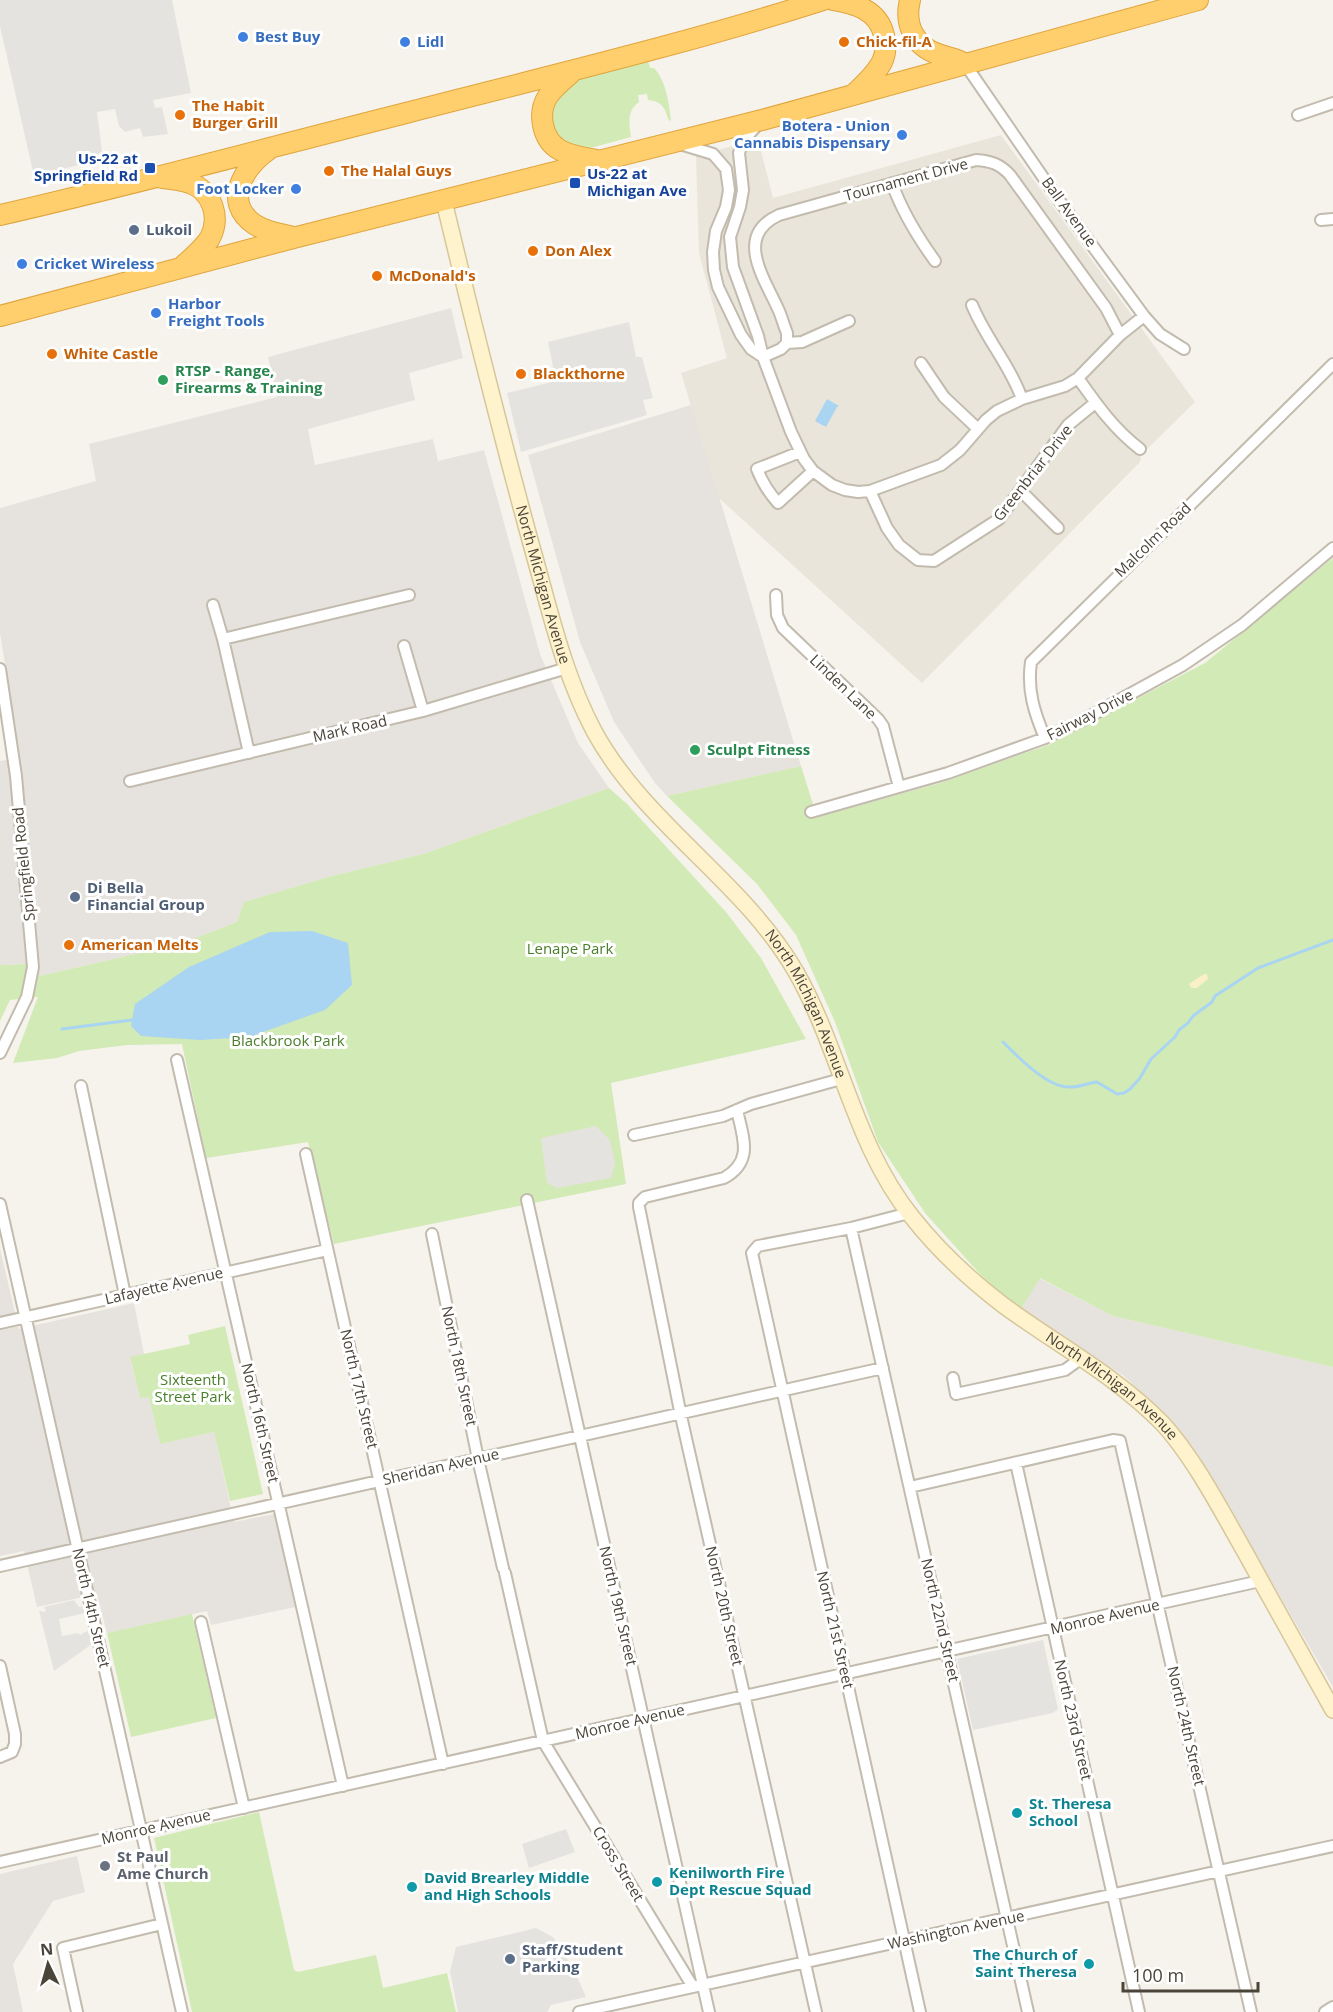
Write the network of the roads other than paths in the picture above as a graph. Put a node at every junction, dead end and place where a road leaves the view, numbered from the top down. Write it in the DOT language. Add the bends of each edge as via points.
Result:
graph roads {
  1 [pos="823,0"];
  2 [pos="834,0"];
  3 [pos="910,0"];
  4 [pos="1198,0"];
  5 [pos="793,4"];
  6 [pos="965,64"];
  7 [pos="576,69"];
  8 [pos="852,96"];
  9 [pos="1333,103"];
  10 [pos="1298,115"];
  11 [pos="762,120"];
  12 [pos="675,143"];
  13 [pos="275,146"];
  14 [pos="601,161"];
  15 [pos="155,177"];
  16 [pos="892,183"];
  17 [pos="444,201"];
  18 [pos="0,214"];
  19 [pos="1333,219"];
  20 [pos="1321,220"];
  21 [pos="297,237"];
  22 [pos="935,261"];
  23 [pos="182,267"];
  24 [pos="972,305"];
  25 [pos="0,316"];
  26 [pos="1144,316"];
  27 [pos="849,321"];
  28 [pos="1120,335"];
  29 [pos="787,343"];
  30 [pos="1184,350"];
  31 [pos="763,357"];
  32 [pos="921,363"];
  33 [pos="1333,364"];
  34 [pos="1078,378"];
  35 [pos="1022,399"];
  36 [pos="1095,403"];
  37 [pos="978,429"];
  38 [pos="1140,449"];
  39 [pos="800,452"];
  40 [pos="813,471"];
  41 [pos="870,490"];
  42 [pos="1020,492"];
  43 [pos="1058,528"];
  44 [pos="1333,548"];
  45 [pos="410,595"];
  46 [pos="776,595"];
  47 [pos="213,605"];
  48 [pos="223,639"];
  49 [pos="404,646"];
  50 [pos="567,668"];
  51 [pos="0,669"];
  52 [pos="423,711"];
  53 [pos="1045,738"];
  54 [pos="249,753"];
  55 [pos="130,781"];
  56 [pos="899,787"];
  57 [pos="812,812"];
  58 [pos="0,1053"];
  59 [pos="177,1060"];
  60 [pos="841,1079"];
  61 [pos="81,1086"];
  62 [pos="737,1110"];
  63 [pos="634,1135"];
  64 [pos="306,1154"];
  65 [pos="527,1200"];
  66 [pos="0,1204"];
  67 [pos="909,1213"];
  68 [pos="851,1228"];
  69 [pos="432,1234"];
  70 [pos="327,1250"];
  71 [pos="226,1272"];
  72 [pos="124,1295"];
  73 [pos="25,1317"];
  74 [pos="0,1323"];
  75 [pos="1079,1356"];
  76 [pos="883,1368"];
  77 [pos="953,1378"];
  78 [pos="782,1391"];
  79 [pos="681,1413"];
  80 [pos="580,1436"];
  81 [pos="478,1459"];
  82 [pos="1016,1463"];
  83 [pos="380,1481"];
  84 [pos="910,1487"];
  85 [pos="279,1504"];
  86 [pos="77,1549"];
  87 [pos="0,1566"];
  88 [pos="1260,1581"];
  89 [pos="1158,1605"];
  90 [pos="201,1622"];
  91 [pos="1053,1628"];
  92 [pos="947,1652"];
  93 [pos="0,1666"];
  94 [pos="845,1674"];
  95 [pos="745,1697"];
  96 [pos="1333,1710"];
  97 [pos="643,1719"];
  98 [pos="543,1741"];
  99 [pos="0,1757"];
  100 [pos="443,1764"];
  101 [pos="343,1786"];
  102 [pos="244,1808"];
  103 [pos="141,1831"];
  104 [pos="1333,1846"];
  105 [pos="0,1862"];
  106 [pos="1219,1871"];
  107 [pos="1113,1895"];
  108 [pos="1007,1919"];
  109 [pos="162,1924"];
  110 [pos="905,1941"];
  111 [pos="805,1963"];
  112 [pos="698,1986"];
  113 [pos="1333,2007"];
  114 [pos="604,2009"];
  115 [pos="77,2012"];
  116 [pos="182,2012"];
  117 [pos="579,2012"];
  118 [pos="709,2012"];
  119 [pos="816,2012"];
  120 [pos="920,2012"];
  121 [pos="1028,2012"];
  122 [pos="1139,2012"];
  123 [pos="1251,2012"];
  124 [pos="1324,2012"];
  1 -- 5 [label="highway"];
  2 -- 8 [label="highway" via="872,14 885,39 881,64"];
  3 -- 6 [label="highway" via="908,18 916,40 929,50"];
  4 -- 6 [label="highway"];
  5 -- 7 [label="highway"];
  6 -- 8 [label="highway"];
  6 -- 26 [label="street, Ball Avenue"];
  7 -- 13 [label="highway"];
  7 -- 14 [label="highway" via="546,98 543,126 550,142 559,149"];
  8 -- 11 [label="highway"];
  9 -- 10 [label="street"];
  11 -- 12 [label="highway"];
  11 -- 31 [label="street" via="740,149 743,195 730,237 733,267"];
  12 -- 14 [label="highway"];
  12 -- 31 [label="street" via="708,151 726,169 729,190 716,231 714,270 741,335"];
  13 -- 15 [label="highway"];
  13 -- 21 [label="highway" via="245,173 238,192 240,206 244,215 258,226"];
  14 -- 17 [label="highway"];
  15 -- 18 [label="highway"];
  15 -- 23 [label="highway" via="195,186 208,197 213,208 215,220 210,237"];
  16 -- 22 [label="street" via="916,236"];
  16 -- 28 [label="street, Tournament Drive" via="976,160 1002,166 1106,308"];
  16 -- 29 [label="street, Tournament Drive" via="779,215 769,219 756,234 757,263 779,311"];
  17 -- 21 [label="highway"];
  17 -- 50 [label="street, North Michigan Avenue" via="505,451"];
  19 -- 20 [label="street"];
  21 -- 23 [label="highway"];
  23 -- 25 [label="highway"];
  24 -- 35 [label="street"];
  26 -- 28 [label="street"];
  26 -- 30 [label="street, Ball Avenue" via="1160,334"];
  27 -- 29 [label="street" via="802,342"];
  28 -- 34 [label="street"];
  29 -- 31 [label="street"];
  31 -- 39 [label="street"];
  32 -- 37 [label="street" via="944,397"];
  33 -- 53 [label="street, Malcolm Road" via="1031,662 1030,696"];
  34 -- 35 [label="street"];
  34 -- 36 [label="street"];
  35 -- 37 [label="street" via="997,411"];
  36 -- 38 [label="street" via="1124,437"];
  36 -- 42 [label="street, Greenbriar Drive" via="1068,426"];
  37 -- 41 [label="street" via="941,465"];
  39 -- 40 [label="street"];
  39 -- 40 [label="street" via="757,469 770,494 778,503"];
  40 -- 41 [label="street" via="845,490"];
  41 -- 42 [label="street, Greenbriar Drive" via="886,528 899,545 918,561 926,562 941,558 999,519"];
  42 -- 43 [label="street"];
  44 -- 53 [label="street, Fairway Drive" via="1242,625 1184,665"];
  45 -- 48 [label="street"];
  46 -- 56 [label="street, Linden Lane" via="777,615 783,628 883,726"];
  47 -- 48 [label="street"];
  48 -- 54 [label="street"];
  49 -- 52 [label="street"];
  50 -- 52 [label="street, Mark Road"];
  50 -- 60 [label="street, North Michigan Avenue" via="594,731 637,793 740,897 781,948 813,1007"];
  51 -- 58 [label="street, Springfield Road" via="16,776 33,967 25,1004"];
  52 -- 54 [label="street, Mark Road"];
  53 -- 56 [label="street, Fairway Drive"];
  54 -- 55 [label="street, Mark Road"];
  56 -- 57 [label="street, Fairway Drive"];
  59 -- 71 [label="street, North 16th Street"];
  60 -- 62 [label="street"];
  60 -- 67 [label="street, North Michigan Avenue" via="873,1153"];
  61 -- 72 [label="street"];
  62 -- 63 [label="street"];
  62 -- 79 [label="street, North 20th Street" via="745,1152 734,1173 645,1197 639,1207"];
  64 -- 70 [label="street, North 17th Street"];
  65 -- 80 [label="street, North 19th Street"];
  66 -- 73 [label="street, North 14th Street"];
  67 -- 68 [label="street"];
  67 -- 75 [label="street, North Michigan Avenue" via="971,1280"];
  68 -- 76 [label="street, North 22nd Street"];
  68 -- 78 [label="street, North 21st Street" via="758,1246 752,1254"];
  69 -- 81 [label="street, North 18th Street"];
  70 -- 71 [label="street, Lafayette Avenue"];
  70 -- 83 [label="street, North 17th Street"];
  71 -- 72 [label="street, Lafayette Avenue"];
  71 -- 85 [label="street, North 16th Street"];
  72 -- 73 [label="street, Lafayette Avenue"];
  73 -- 74 [label="street, Lafayette Avenue"];
  73 -- 86 [label="street, North 14th Street"];
  75 -- 77 [label="street" via="1065,1370 956,1394"];
  75 -- 88 [label="street, North Michigan Avenue" via="1123,1387 1168,1431 1221,1509"];
  76 -- 78 [label="street, Sheridan Avenue"];
  76 -- 84 [label="street, North 22nd Street"];
  78 -- 79 [label="street, Sheridan Avenue"];
  78 -- 94 [label="street, North 21st Street"];
  79 -- 80 [label="street, Sheridan Avenue"];
  79 -- 95 [label="street, North 20th Street"];
  80 -- 81 [label="street, Sheridan Avenue"];
  80 -- 97 [label="street, North 19th Street"];
  81 -- 83 [label="street, Sheridan Avenue"];
  81 -- 98 [label="street, North 18th Street"];
  82 -- 84 [label="street"];
  82 -- 89 [label="street, North 24th Street" via="1120,1441"];
  82 -- 91 [label="street, North 23rd Street"];
  83 -- 85 [label="street, Sheridan Avenue"];
  83 -- 100 [label="street, North 17th Street"];
  84 -- 92 [label="street, North 22nd Street"];
  85 -- 86 [label="street, Sheridan Avenue"];
  85 -- 101 [label="street, North 16th Street"];
  86 -- 87 [label="street, Sheridan Avenue"];
  86 -- 103 [label="street, North 14th Street"];
  88 -- 89 [label="street, Monroe Avenue"];
  88 -- 96 [label="street, North Michigan Avenue"];
  89 -- 91 [label="street, Monroe Avenue"];
  89 -- 106 [label="street, North 24th Street"];
  90 -- 102 [label="street"];
  91 -- 92 [label="street, Monroe Avenue"];
  91 -- 107 [label="street, North 23rd Street"];
  92 -- 94 [label="street, Monroe Avenue"];
  92 -- 108 [label="street, North 22nd Street"];
  93 -- 99 [label="street" via="15,1734 14,1748"];
  94 -- 95 [label="street, Monroe Avenue"];
  94 -- 110 [label="street, North 21st Street"];
  95 -- 97 [label="street, Monroe Avenue"];
  95 -- 111 [label="street, North 20th Street"];
  97 -- 98 [label="street, Monroe Avenue"];
  97 -- 112 [label="street, North 19th Street"];
  98 -- 100 [label="street, Monroe Avenue"];
  98 -- 112 [label="street, Cross Street"];
  100 -- 101 [label="street, Monroe Avenue"];
  101 -- 102 [label="street, Monroe Avenue"];
  102 -- 103 [label="street, Monroe Avenue"];
  103 -- 105 [label="street, Monroe Avenue"];
  103 -- 109 [label="street, North 14th Street"];
  104 -- 106 [label="street, Washington Avenue"];
  106 -- 107 [label="street, Washington Avenue"];
  106 -- 123 [label="street, North 24th Street"];
  107 -- 108 [label="street, Washington Avenue"];
  107 -- 122 [label="street, North 23rd Street"];
  108 -- 110 [label="street, Washington Avenue"];
  108 -- 121 [label="street, North 22nd Street"];
  109 -- 115 [label="street" via="63,1948"];
  109 -- 116 [label="street, North 14th Street"];
  110 -- 111 [label="street, Washington Avenue"];
  110 -- 120 [label="street, North 21st Street"];
  111 -- 112 [label="street, Washington Avenue"];
  111 -- 119 [label="street, North 20th Street"];
  112 -- 114 [label="street, Washington Avenue"];
  112 -- 118 [label="street, North 19th Street"];
  113 -- 124 [label="street"];
  114 -- 117 [label="street, Washington Avenue"];
}
